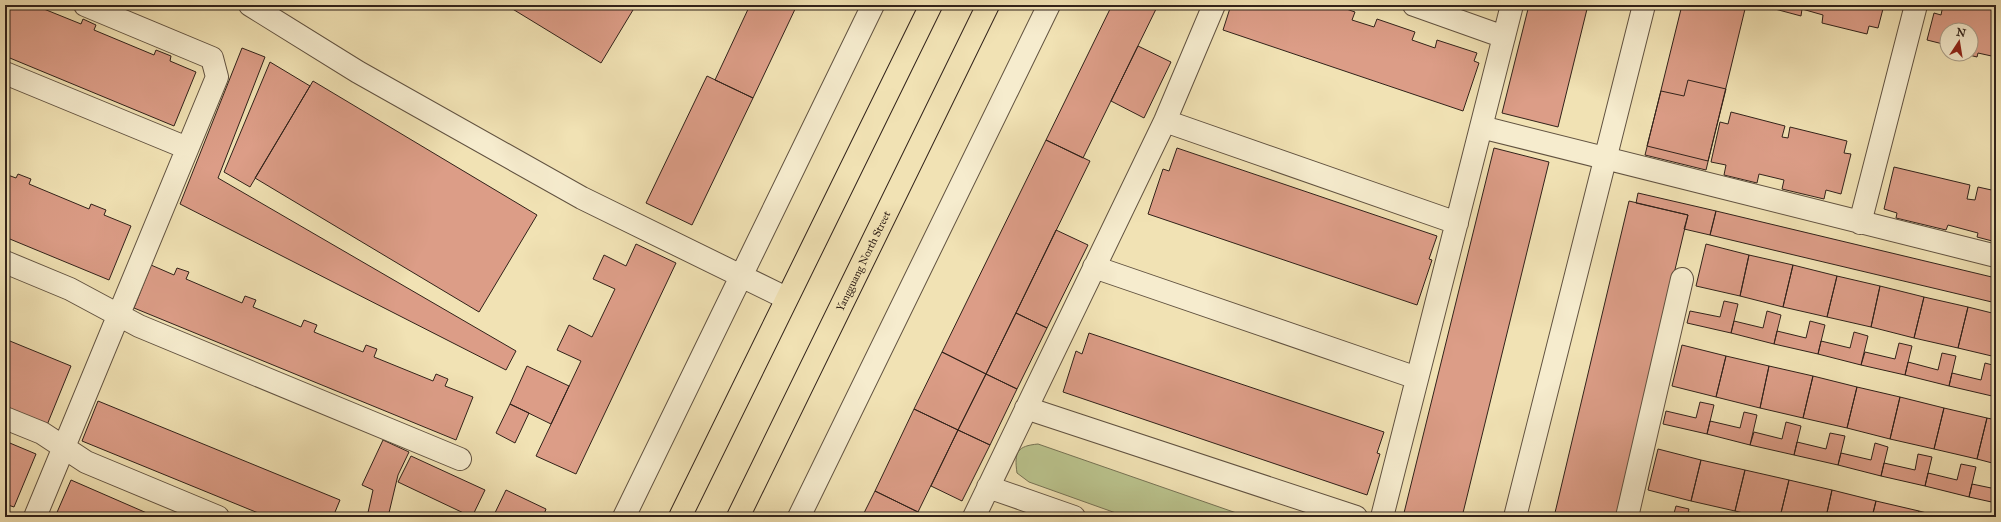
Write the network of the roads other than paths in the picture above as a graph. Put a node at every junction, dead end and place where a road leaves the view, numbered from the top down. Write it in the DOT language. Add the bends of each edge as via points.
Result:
graph roads {
  1 [pos="85,5"];
  2 [pos="250,5"];
  3 [pos="873,5"];
  4 [pos="931,5"];
  5 [pos="988,5"];
  6 [pos="1049,5"];
  7 [pos="1214,5"];
  8 [pos="1414,5"];
  9 [pos="1512,5"];
  10 [pos="1644,5"];
  11 [pos="1916,5"];
  12 [pos="1504,37"];
  13 [pos="5,73"];
  14 [pos="1165,121"];
  15 [pos="1481,127"];
  16 [pos="187,148"];
  17 [pos="1605,158"];
  18 [pos="1457,223"];
  19 [pos="1860,223"];
  20 [pos="1996,256"];
  21 [pos="5,262"];
  22 [pos="1094,267"];
  23 [pos="741,277"];
  24 [pos="1682,280"];
  25 [pos="786,298"];
  26 [pos="118,315"];
  27 [pos="1417,378"];
  28 [pos="1026,408"];
  29 [pos="5,418"];
  30 [pos="64,447"];
  31 [pos="460,459"];
  32 [pos="988,487"];
  33 [pos="35,517"];
  34 [pos="218,517"];
  35 [pos="624,517"];
  36 [pos="680,517"];
  37 [pos="738,517"];
  38 [pos="799,517"];
  39 [pos="974,517"];
  40 [pos="1074,517"];
  41 [pos="1356,517"];
  42 [pos="1382,517"];
  43 [pos="1515,517"];
  44 [pos="1627,517"];
  1 -- 16 [label="street" via="212,58 217,77"];
  2 -- 23 [label="street" via="358,72 582,198"];
  3 -- 23 [label="street"];
  4 -- 25 [label="highway"];
  5 -- 37 [label="highway, Yangguang North Street"];
  6 -- 38 [label="street"];
  7 -- 14 [label="street"];
  8 -- 12 [label="street"];
  9 -- 12 [label="street"];
  10 -- 17 [label="street"];
  11 -- 19 [label="street"];
  12 -- 15 [label="street"];
  13 -- 16 [label="street"];
  14 -- 18 [label="street"];
  14 -- 22 [label="street"];
  15 -- 17 [label="street"];
  15 -- 18 [label="street"];
  16 -- 26 [label="street"];
  17 -- 19 [label="street"];
  17 -- 43 [label="street"];
  18 -- 27 [label="street"];
  19 -- 20 [label="street"];
  21 -- 26 [label="street" via="70,289"];
  22 -- 27 [label="street"];
  22 -- 28 [label="street"];
  23 -- 25 [label="street"];
  23 -- 35 [label="street"];
  24 -- 44 [label="street"];
  25 -- 36 [label="highway"];
  26 -- 30 [label="street"];
  26 -- 31 [label="street"];
  27 -- 42 [label="street"];
  28 -- 32 [label="street"];
  28 -- 41 [label="street"];
  29 -- 30 [label="street" via="42,433"];
  30 -- 33 [label="street"];
  30 -- 34 [label="street" via="86,462"];
  32 -- 39 [label="street"];
  32 -- 40 [label="street"];
}
